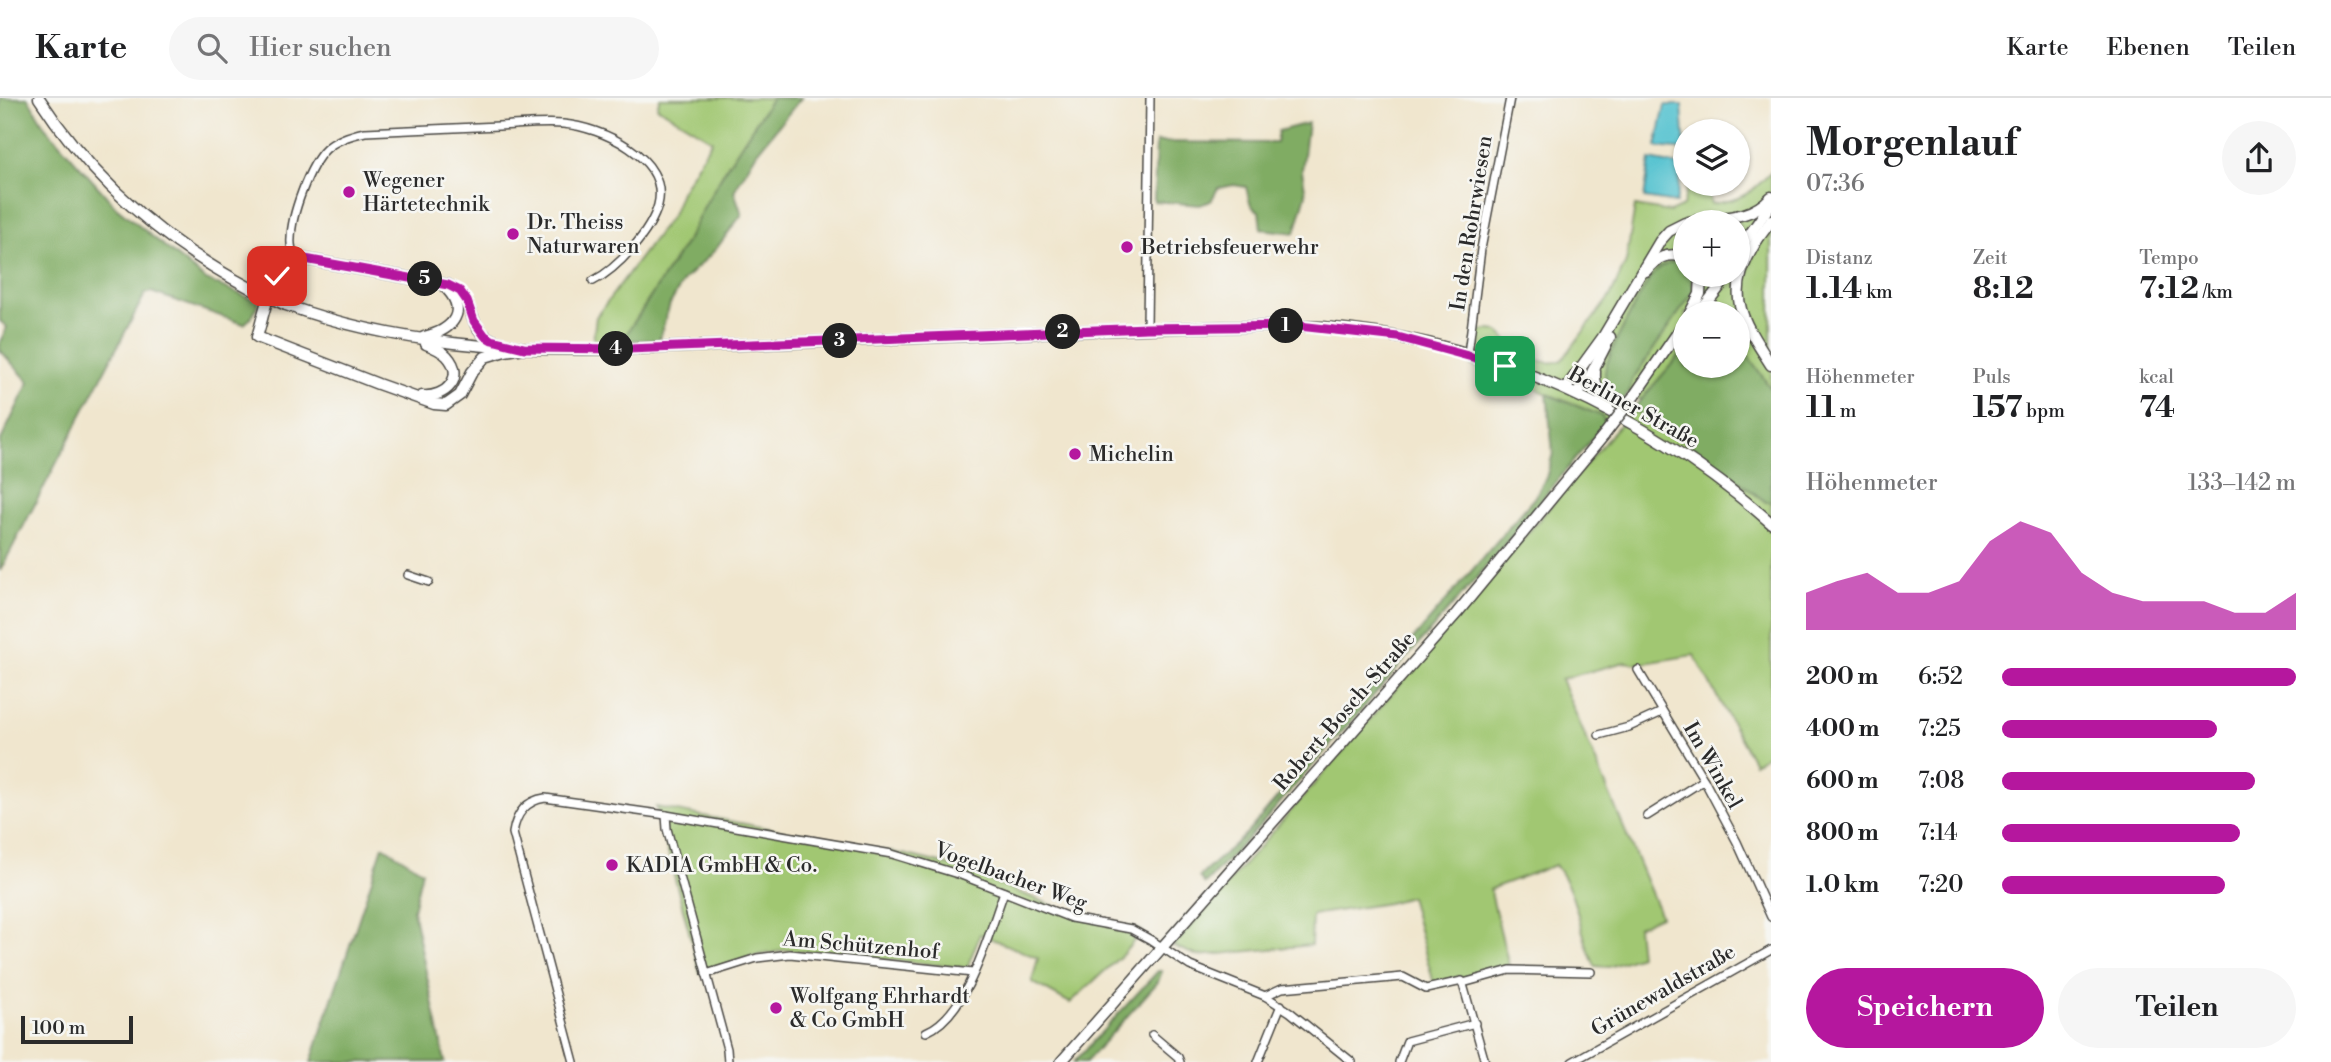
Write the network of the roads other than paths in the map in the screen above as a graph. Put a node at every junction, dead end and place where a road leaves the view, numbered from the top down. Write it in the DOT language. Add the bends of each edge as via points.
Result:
graph roads {
  1 [pos="38,98"];
  2 [pos="1150,98"];
  3 [pos="1510,98"];
  4 [pos="1771,197"];
  5 [pos="1771,204"];
  6 [pos="1750,213"];
  7 [pos="1771,221"];
  8 [pos="1673,229"];
  9 [pos="1750,234"];
  10 [pos="1759,237"];
  11 [pos="1750,249"];
  12 [pos="1673,254"];
  13 [pos="295,260"];
  14 [pos="436,281"];
  15 [pos="593,281"];
  16 [pos="1711,287"];
  17 [pos="1720,287"];
  18 [pos="1700,301"];
  19 [pos="1708,301"];
  20 [pos="1740,301"];
  21 [pos="1147,328"];
  22 [pos="400,336"];
  23 [pos="1750,338"];
  24 [pos="1750,338"];
  25 [pos="1673,343"];
  26 [pos="1673,345"];
  27 [pos="524,348"];
  28 [pos="1468,354"];
  29 [pos="1771,365"];
  30 [pos="1595,366"];
  31 [pos="1771,374"];
  32 [pos="1647,378"];
  33 [pos="1571,391"];
  34 [pos="412,396"];
  35 [pos="1612,412"];
  36 [pos="1771,523"];
  37 [pos="408,575"];
  38 [pos="429,582"];
  39 [pos="1638,670"];
  40 [pos="1662,712"];
  41 [pos="1599,735"];
  42 [pos="1704,780"];
  43 [pos="666,815"];
  44 [pos="1647,817"];
  45 [pos="1004,892"];
  46 [pos="1771,917"];
  47 [pos="1161,947"];
  48 [pos="1771,950"];
  49 [pos="1591,972"];
  50 [pos="973,973"];
  51 [pos="706,974"];
  52 [pos="1463,983"];
  53 [pos="1265,996"];
  54 [pos="1281,1005"];
  55 [pos="1475,1023"];
  56 [pos="926,1032"];
  57 [pos="1152,1035"];
  58 [pos="575,1062"];
  59 [pos="728,1062"];
  60 [pos="1061,1062"];
  61 [pos="1180,1062"];
  62 [pos="1258,1062"];
  63 [pos="1352,1062"];
  64 [pos="1399,1062"];
  65 [pos="1485,1062"];
  66 [pos="1572,1062"];
  1 -- 22 [label="street, Berliner Straße, bridge" via="91,167 132,208 189,252 286,305 349,326"];
  2 -- 21 [label="street"];
  3 -- 28 [label="street, In den Rohrwiesen" via="1481,249"];
  4 -- 6 [label="street"];
  5 -- 9 [label="street"];
  7 -- 10 [label="street"];
  8 -- 33 [label="street" via="1660,241"];
  10 -- 11 [label="street"];
  10 -- 20 [label="street" via="1743,267"];
  12 -- 30 [label="street" via="1653,261 1646,270"];
  13 -- 14 [label="street"];
  13 -- 15 [label="street" via="291,231 306,181 318,158 343,138 365,132 564,124 605,135 629,148 649,167 659,188 649,224 615,267"];
  13 -- 34 [label="street" via="275,279 257,337"];
  14 -- 22 [label="street" via="452,294 455,320 440,333"];
  14 -- 27 [label="street" via="460,291 485,336"];
  16 -- 18 [label="street"];
  17 -- 19 [label="street"];
  21 -- 27 [label="street, Berliner Straße" via="628,349"];
  21 -- 28 [label="street, Berliner Straße" via="1325,328 1398,337"];
  22 -- 27 [label="street, Berliner Straße"];
  22 -- 34 [label="street" via="439,349 454,371 445,392"];
  23 -- 29 [label="street"];
  24 -- 31 [label="street"];
  25 -- 32 [label="street, Robert-Bosch-Straße"];
  26 -- 32 [label="street, Robert-Bosch-Straße"];
  27 -- 34 [label="street" via="485,358 460,395 446,405"];
  28 -- 33 [label="street, Berliner Straße"];
  30 -- 33 [label="street" via="1586,384"];
  30 -- 35 [label="street" via="1597,390"];
  32 -- 47 [label="street, Robert-Bosch-Straße, bridge" via="1457,613"];
  33 -- 35 [label="street, Berliner Straße"];
  35 -- 36 [label="street, Berliner Straße" via="1699,466"];
  37 -- 38 [label="street"];
  39 -- 40 [label="street, Im Winkel"];
  40 -- 41 [label="street"];
  40 -- 42 [label="street, Im Winkel"];
  42 -- 44 [label="street"];
  42 -- 46 [label="street, Im Winkel"];
  43 -- 45 [label="street, Vogelbacher Weg" via="899,856"];
  43 -- 51 [label="street"];
  43 -- 58 [label="street, Vogelbacher Weg" via="545,798 527,805 514,824 516,848"];
  45 -- 47 [label="street, Vogelbacher Weg" via="1071,918 1130,929"];
  45 -- 50 [label="street"];
  47 -- 53 [label="street, Vogelbacher Weg" via="1189,966"];
  47 -- 60 [label="street, Robert-Bosch-Straße"];
  48 -- 66 [label="street, Grünewaldstraße"];
  49 -- 52 [label="street" via="1510,970"];
  50 -- 51 [label="street, Am Schützenhof" via="790,954 758,958"];
  50 -- 56 [label="street" via="951,1015"];
  51 -- 59 [label="street"];
  52 -- 53 [label="street" via="1426,989 1403,977 1282,988"];
  52 -- 55 [label="street"];
  53 -- 54 [label="street, Vogelbacher Weg"];
  54 -- 62 [label="street"];
  54 -- 63 [label="street, Vogelbacher Weg"];
  55 -- 64 [label="street" via="1408,1041"];
  55 -- 65 [label="street"];
  57 -- 61 [label="street"];
}
